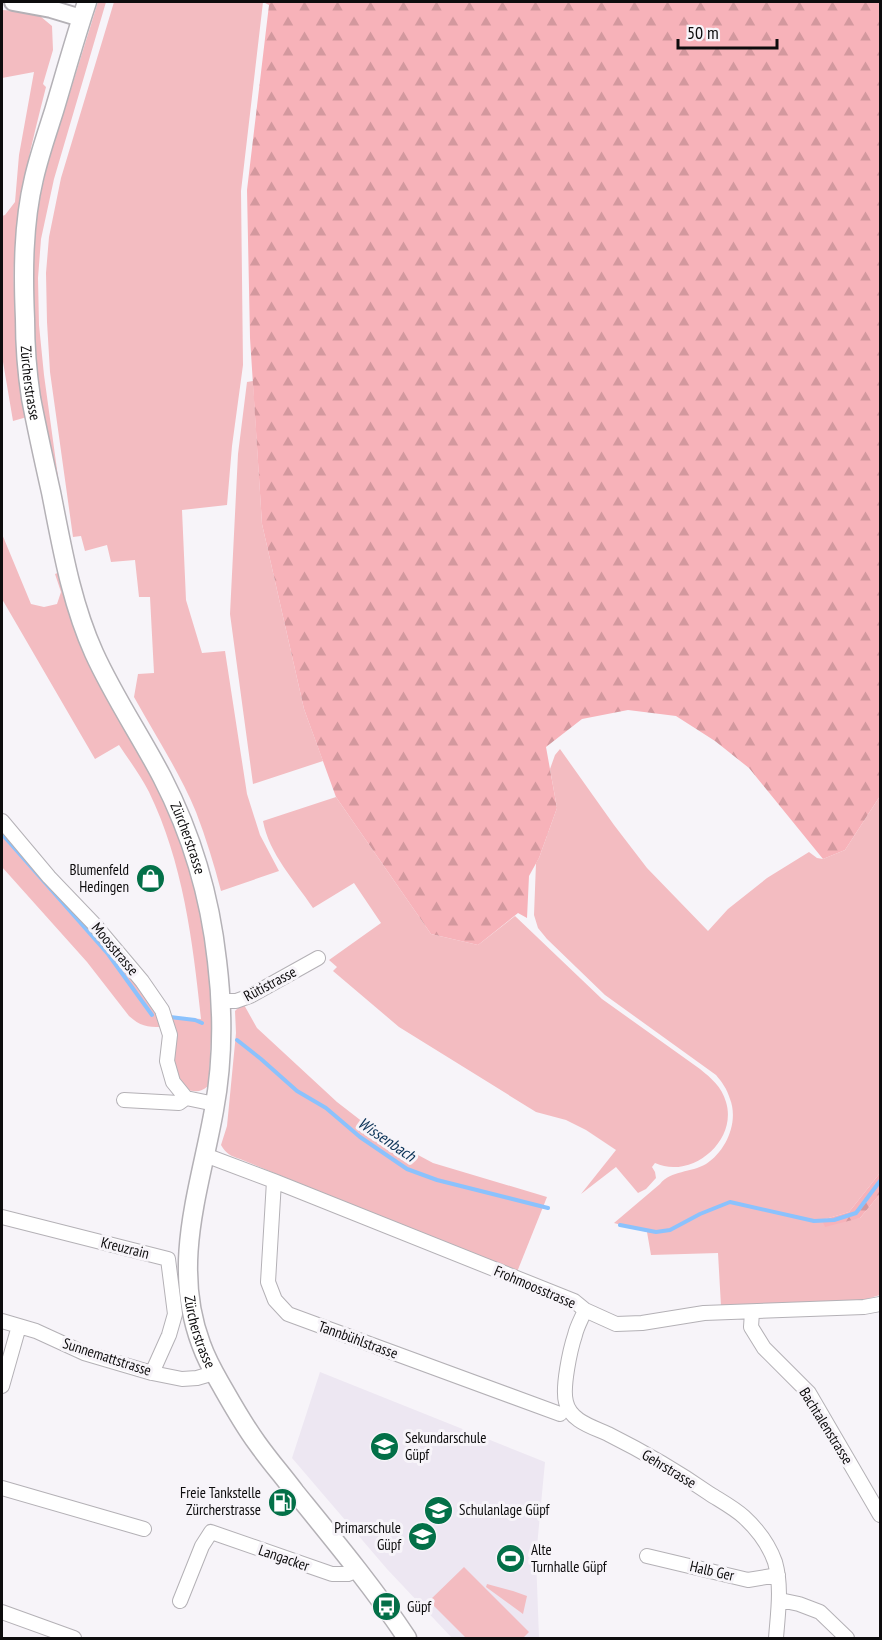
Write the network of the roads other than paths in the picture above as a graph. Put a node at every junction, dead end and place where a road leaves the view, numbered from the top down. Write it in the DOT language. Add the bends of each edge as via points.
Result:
graph roads {
  1 [pos="13,2"];
  2 [pos="84,10"];
  3 [pos="2,821"];
  4 [pos="318,958"];
  5 [pos="220,1001"];
  6 [pos="186,1098"];
  7 [pos="124,1100"];
  8 [pos="215,1104"];
  9 [pos="205,1155"];
  10 [pos="274,1181"];
  11 [pos="2,1217"];
  12 [pos="880,1304"];
  13 [pos="585,1310"];
  14 [pos="752,1312"];
  15 [pos="2,1321"];
  16 [pos="19,1326"];
  17 [pos="152,1372"];
  18 [pos="214,1373"];
  19 [pos="2,1386"];
  20 [pos="560,1414"];
  21 [pos="2,1488"];
  22 [pos="880,1515"];
  23 [pos="144,1529"];
  24 [pos="647,1556"];
  25 [pos="358,1570"];
  26 [pos="778,1575"];
  27 [pos="780,1600"];
  28 [pos="180,1601"];
  29 [pos="2,1612"];
  30 [pos="53,1635"];
  31 [pos="74,1638"];
  32 [pos="407,1638"];
  33 [pos="776,1638"];
  34 [pos="847,1638"];
  1 -- 2 [label="street"];
  2 -- 5 [label="main road, Zürcherstrasse" via="33,180 27,220 24,288 30,386 77,611 104,675 162,776 194,851 214,930"];
  3 -- 6 [label="street, Moosstrasse" via="94,924 162,1010 170,1035 167,1061 173,1082"];
  4 -- 5 [label="street, Rütistrasse" via="250,996"];
  5 -- 8 [label="main road, Zürcherstrasse"];
  6 -- 7 [label="street" via="179,1103"];
  6 -- 8 [label="street"];
  8 -- 9 [label="main road, Zürcherstrasse"];
  9 -- 10 [label="street, Frohmoosstrasse"];
  9 -- 18 [label="main road, Zürcherstrasse" via="189,1232 188,1273 193,1322"];
  10 -- 13 [label="street, Frohmoosstrasse" via="574,1301"];
  10 -- 20 [label="street, Tannbühlstrasse" via="268,1282 288,1314"];
  11 -- 17 [label="street, Kreuzrain" via="168,1259 175,1314"];
  12 -- 14 [label="street, Frohmoosstrasse"];
  13 -- 14 [label="street, Frohmoosstrasse" via="616,1324 704,1313"];
  13 -- 26 [label="street, Gehrstrasse" via="567,1370 566,1403 572,1413 675,1470 743,1516 768,1546"];
  14 -- 22 [label="street, Bachtalenstrasse" via="751,1327 764,1348 809,1393"];
  15 -- 16 [label="street, Sunnemattstrasse"];
  16 -- 17 [label="street, Sunnemattstrasse" via="84,1353"];
  16 -- 19 [label="street"];
  17 -- 18 [label="street, Sunnemattstrasse" via="182,1379"];
  18 -- 25 [label="main road, Zürcherstrasse" via="256,1443"];
  21 -- 23 [label="street"];
  24 -- 26 [label="street, Halb Ger" via="748,1580"];
  25 -- 28 [label="street, Langacker" via="332,1574 212,1532 202,1546"];
  25 -- 32 [label="main road, Zürcherstrasse"];
  26 -- 27 [label="street, Gehrstrasse"];
  27 -- 33 [label="street, Gehrstrasse"];
  27 -- 34 [label="street" via="820,1612"];
  29 -- 30 [label="street"];
  30 -- 31 [label="street"];
}
